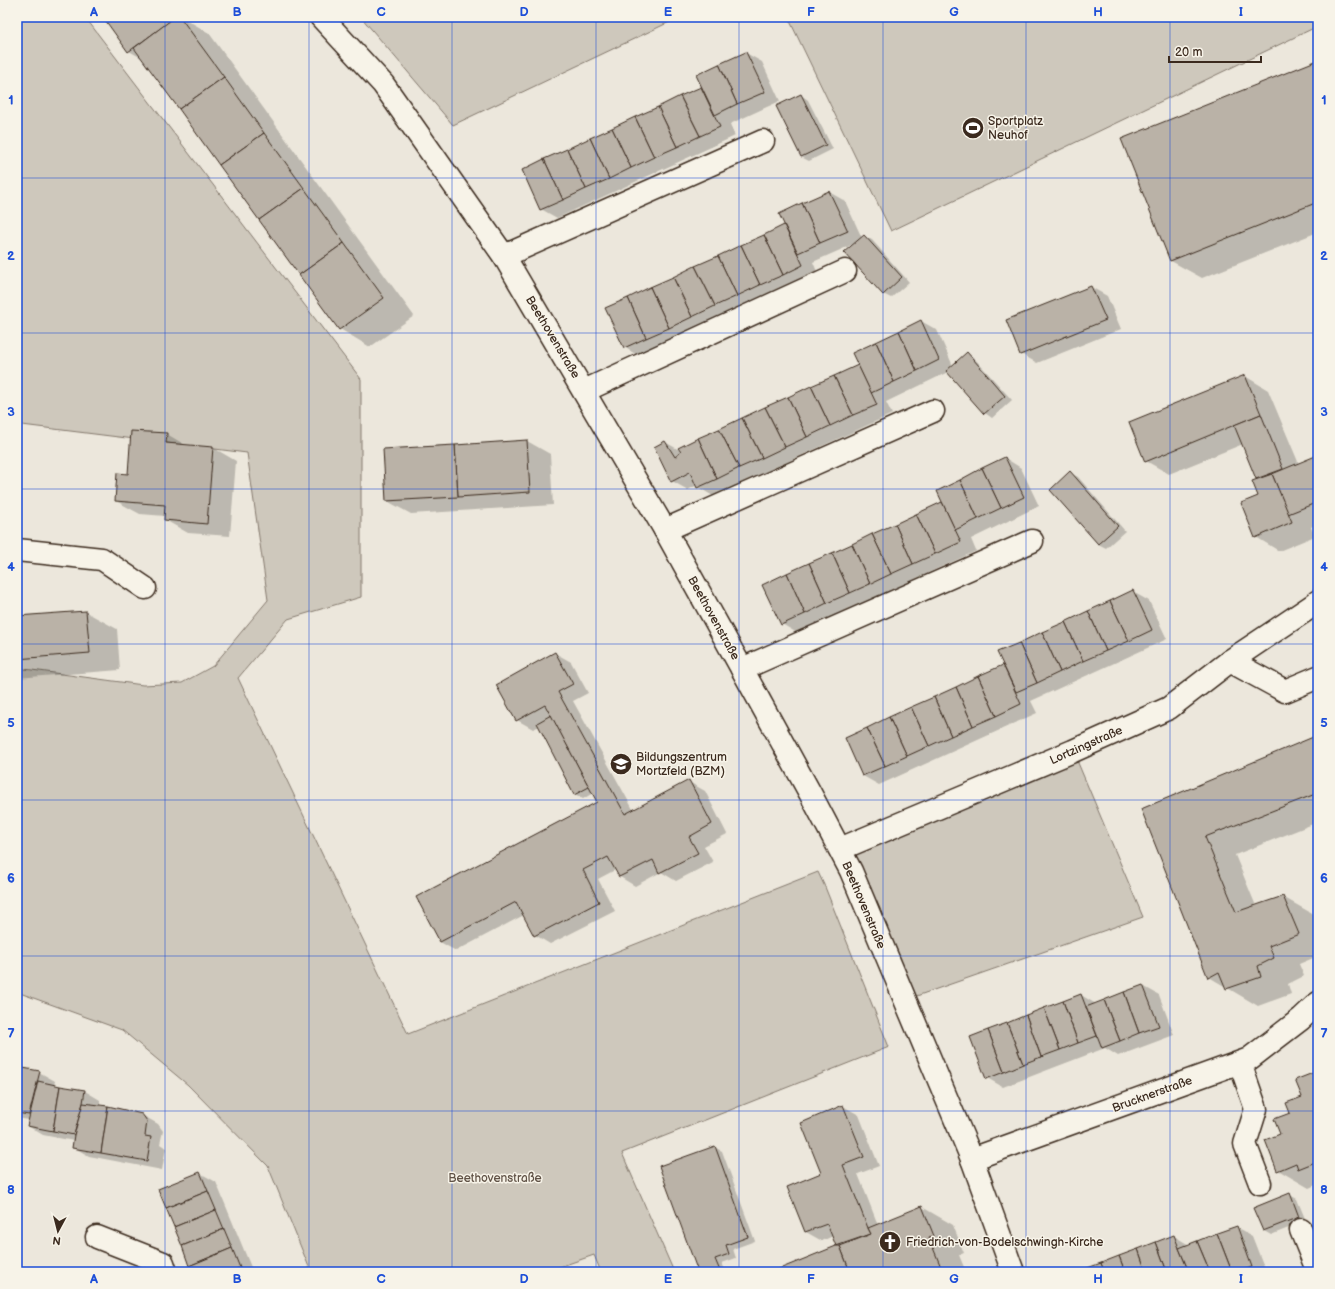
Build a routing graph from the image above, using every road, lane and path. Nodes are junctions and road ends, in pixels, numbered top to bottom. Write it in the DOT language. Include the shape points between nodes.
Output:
graph roads {
  1 [pos="329,20"];
  2 [pos="762,141"];
  3 [pos="504,256"];
  4 [pos="844,271"];
  5 [pos="584,391"];
  6 [pos="933,411"];
  7 [pos="665,530"];
  8 [pos="1032,541"];
  9 [pos="17,550"];
  10 [pos="145,588"];
  11 [pos="1318,601"];
  12 [pos="1230,660"];
  13 [pos="742,669"];
  14 [pos="1318,677"];
  15 [pos="840,849"];
  16 [pos="1318,1003"];
  17 [pos="1240,1063"];
  18 [pos="972,1159"];
  19 [pos="1260,1182"];
  20 [pos="1301,1230"];
  21 [pos="97,1237"];
  22 [pos="166,1272"];
  23 [pos="1013,1272"];
  24 [pos="1318,1272"];
  1 -- 3 [label="street, Beethovenstraße" via="383,84"];
  2 -- 3 [label="street"];
  3 -- 5 [label="street, Beethovenstraße"];
  4 -- 5 [label="street"];
  5 -- 7 [label="street, Beethovenstraße"];
  6 -- 7 [label="street"];
  7 -- 13 [label="street, Beethovenstraße"];
  8 -- 13 [label="street"];
  9 -- 10 [label="street" via="102,559"];
  11 -- 12 [label="street, Lortzingstraße"];
  12 -- 14 [label="street" via="1285,691"];
  12 -- 15 [label="street, Lortzingstraße" via="1169,708"];
  13 -- 15 [label="street, Beethovenstraße"];
  15 -- 18 [label="street, Beethovenstraße"];
  16 -- 17 [label="street, Brucknerstraße" via="1255,1055"];
  17 -- 18 [label="street, Brucknerstraße"];
  17 -- 19 [label="street" via="1256,1109 1245,1144"];
  18 -- 23 [label="street, Beethovenstraße"];
  20 -- 24 [label="street"];
  21 -- 22 [label="street" via="163,1263"];
}
